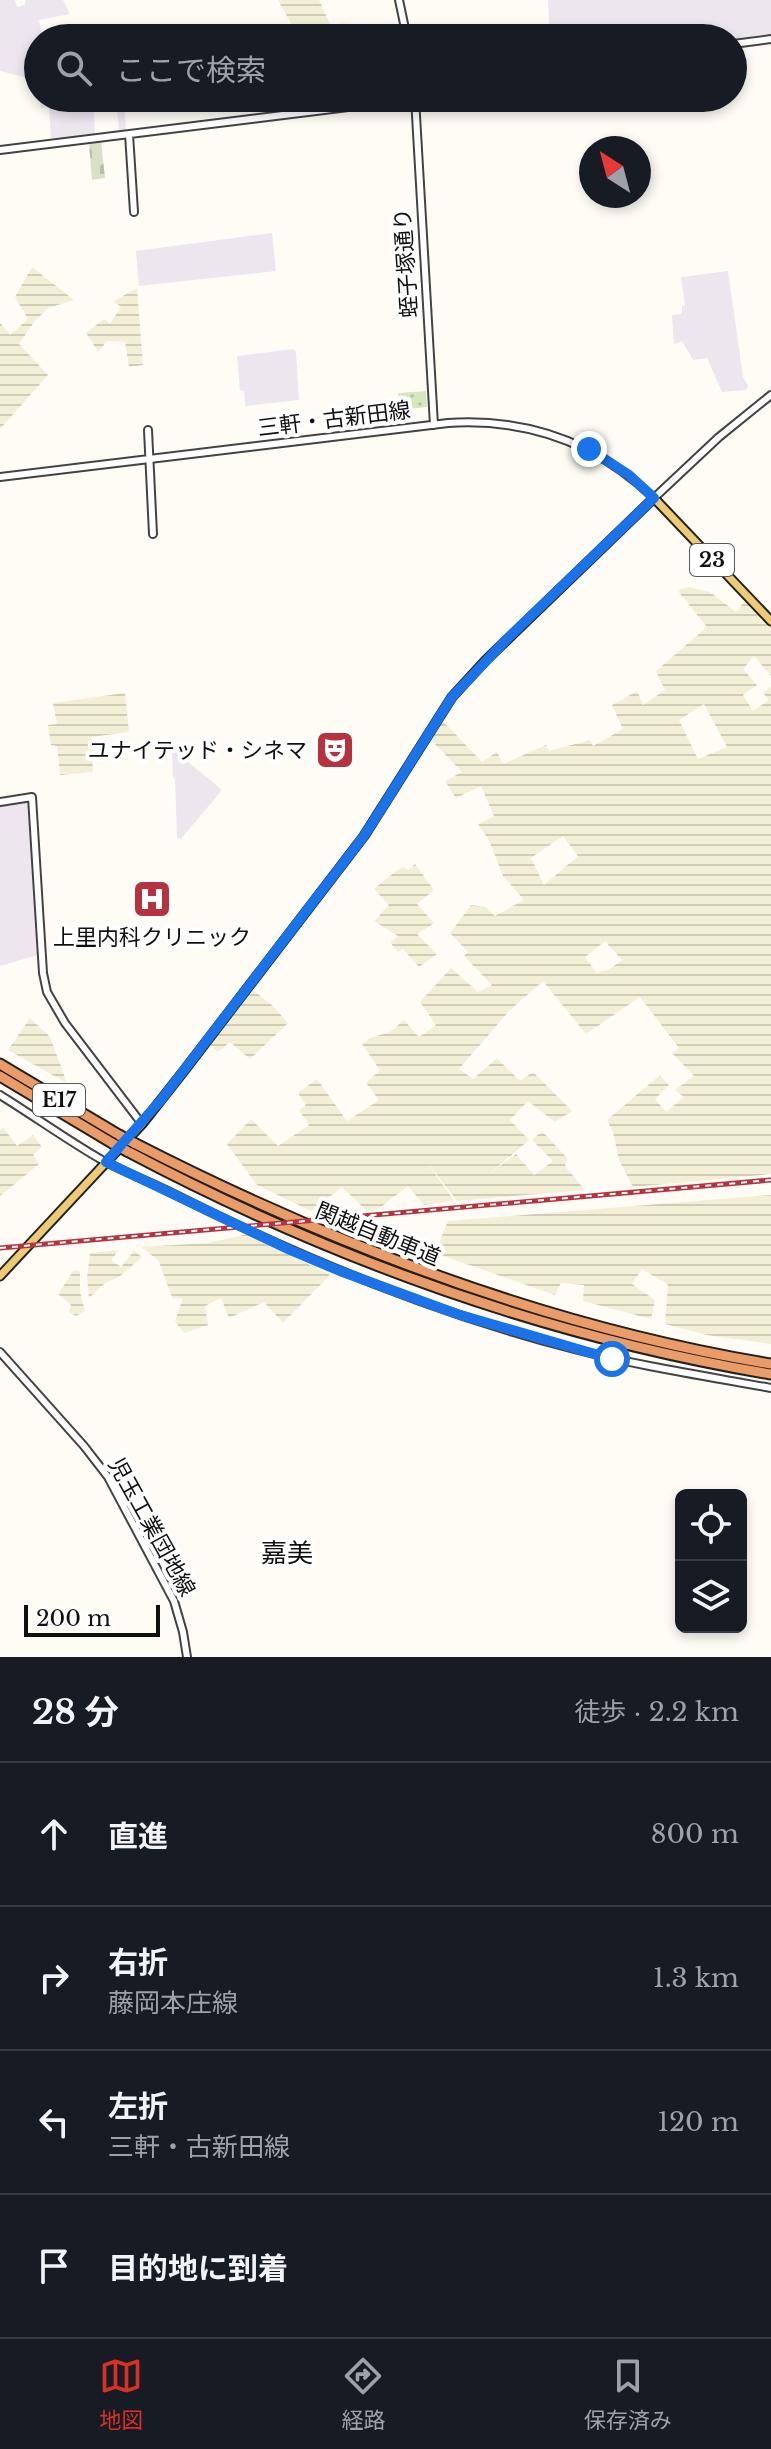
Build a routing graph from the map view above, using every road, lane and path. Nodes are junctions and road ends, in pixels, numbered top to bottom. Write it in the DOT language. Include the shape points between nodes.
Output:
graph roads {
  1 [pos="399,0"];
  2 [pos="404,24"];
  3 [pos="771,39"];
  4 [pos="747,42"];
  5 [pos="305,112"];
  6 [pos="418,112"];
  7 [pos="129,134"];
  8 [pos="0,150"];
  9 [pos="134,212"];
  10 [pos="771,395"];
  11 [pos="434,425"];
  12 [pos="148,430"];
  13 [pos="150,461"];
  14 [pos="0,477"];
  15 [pos="654,498"];
  16 [pos="153,534"];
  17 [pos="771,621"];
  18 [pos="0,802"];
  19 [pos="0,1064"];
  20 [pos="0,1076"];
  21 [pos="0,1095"];
  22 [pos="142,1124"];
  23 [pos="116,1139"];
  24 [pos="130,1147"];
  25 [pos="106,1162"];
  26 [pos="0,1276"];
  27 [pos="0,1352"];
  28 [pos="771,1364"];
  29 [pos="771,1374"];
  30 [pos="771,1388"];
  31 [pos="187,1657"];
  1 -- 2 [label="street"];
  3 -- 4 [label="street"];
  5 -- 7 [label="street"];
  6 -- 11 [label="street, 蛭子塚通り"];
  7 -- 8 [label="street"];
  7 -- 9 [label="street"];
  10 -- 15 [label="street"];
  11 -- 13 [label="street, 三軒・古新田線"];
  11 -- 15 [label="street, 三軒・古新田線" via="491,422 546,432 596,453"];
  12 -- 13 [label="street"];
  13 -- 14 [label="street, 三軒・古新田線"];
  13 -- 16 [label="street"];
  15 -- 17 [label="main road, 23"];
  15 -- 22 [label="main road" via="452,697 364,836"];
  18 -- 22 [label="street" via="32,797 47,992"];
  19 -- 23 [label="highway, 関越自動車道 / E17"];
  20 -- 23 [label="highway, 関越自動車道 / E17"];
  21 -- 25 [label="street"];
  22 -- 25 [label="main road"];
  23 -- 24 [label="highway, 関越自動車道 / E17, bridge"];
  24 -- 28 [label="highway, 関越自動車道 / E17" via="441,1279 597,1326"];
  24 -- 29 [label="highway, 関越自動車道 / E17" via="299,1236 425,1284 593,1336"];
  25 -- 26 [label="main road"];
  25 -- 30 [label="street" via="290,1250 457,1314 612,1359"];
  27 -- 31 [label="street, 児玉工業団地線" via="108,1477 174,1601"];
}
